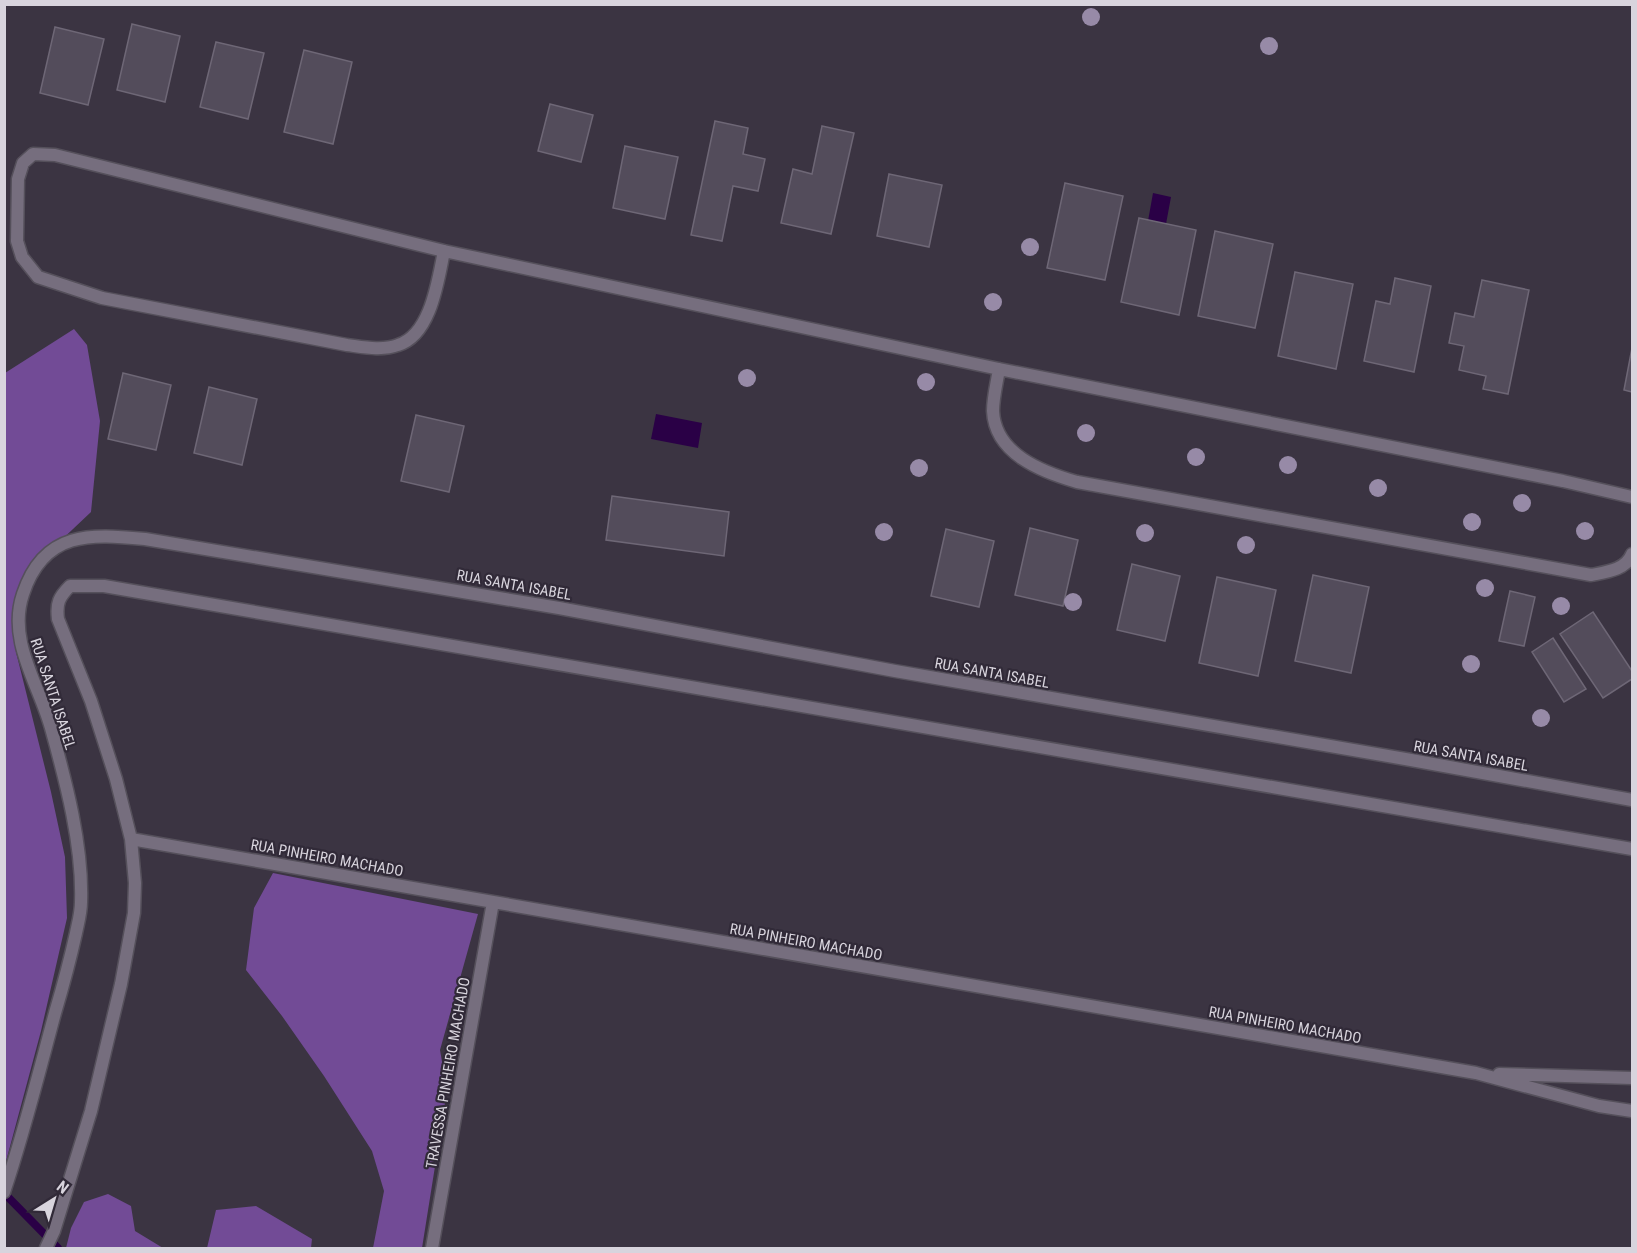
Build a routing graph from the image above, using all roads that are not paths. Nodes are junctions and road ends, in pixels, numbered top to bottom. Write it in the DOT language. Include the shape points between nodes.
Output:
graph roads {
  1 [pos="444,251"];
  2 [pos="999,369"];
  3 [pos="1632,497"];
  4 [pos="1632,554"];
  5 [pos="1632,800"];
  6 [pos="131,839"];
  7 [pos="1632,849"];
  8 [pos="493,902"];
  9 [pos="1476,1073"];
  10 [pos="1632,1078"];
  11 [pos="1632,1111"];
  12 [pos="4,1192"];
  13 [pos="46,1248"];
  14 [pos="432,1248"];
  1 -- 1 [label="street" via="55,155 33,154 23,163 18,179 17,241 22,257 38,276 102,298 347,345 381,348 411,339 430,307"];
  1 -- 2 [label="street"];
  2 -- 3 [label="street"];
  2 -- 4 [label="street" via="993,411 999,434 1008,448 1034,466 1066,479 1591,575 1617,570"];
  5 -- 12 [label="street, RUA SANTA ISABEL" via="907,674 547,606 146,539 83,537 46,555 32,573 22,595 18,621 25,660 51,726 75,829 81,903 69,963"];
  6 -- 7 [label="street, RUA SANTA ISABEL" via="105,743 58,619 58,598 70,586 114,588"];
  6 -- 8 [label="street, RUA PINHEIRO MACHADO"];
  6 -- 13 [label="street, RUA SANTA ISABEL" via="134,913 121,984 91,1111"];
  8 -- 9 [label="street, RUA PINHEIRO MACHADO"];
  8 -- 14 [label="street, TRAVESSA PINHEIRO MACHADO"];
  9 -- 10 [label="street"];
  9 -- 11 [label="street"];
}
